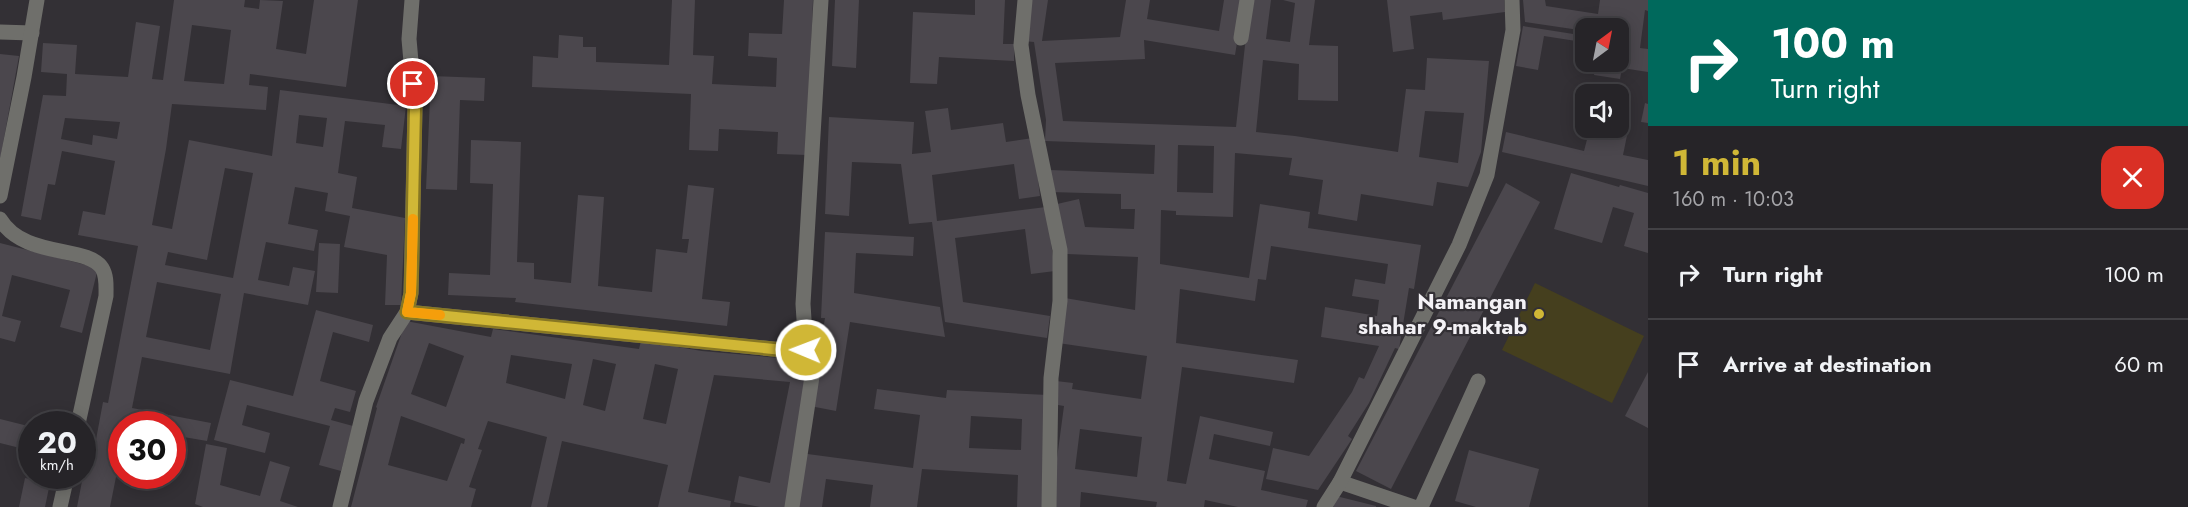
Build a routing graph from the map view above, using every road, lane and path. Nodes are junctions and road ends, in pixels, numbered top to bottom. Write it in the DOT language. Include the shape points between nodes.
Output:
graph roads {
  1 [pos="37,0"];
  2 [pos="412,0"];
  3 [pos="821,0"];
  4 [pos="1025,0"];
  5 [pos="1247,0"];
  6 [pos="1512,0"];
  7 [pos="0,32"];
  8 [pos="32,33"];
  9 [pos="1241,38"];
  10 [pos="0,196"];
  11 [pos="0,219"];
  12 [pos="407,312"];
  13 [pos="806,350"];
  14 [pos="1478,381"];
  15 [pos="81,411"];
  16 [pos="1340,482"];
  17 [pos="64,489"];
  18 [pos="60,507"];
  19 [pos="340,507"];
  20 [pos="792,507"];
  21 [pos="1049,507"];
  22 [pos="1324,507"];
  23 [pos="1414,507"];
  24 [pos="1421,507"];
  1 -- 8 [label="street"];
  2 -- 12 [label="street" via="409,39 415,107 411,293"];
  3 -- 13 [label="street" via="803,304"];
  4 -- 21 [label="street" via="1021,45 1060,250 1060,301 1051,378"];
  5 -- 9 [label="street"];
  6 -- 16 [label="street" via="1514,30 1487,175 1459,245"];
  7 -- 8 [label="street"];
  8 -- 10 [label="street"];
  11 -- 15 [label="street" via="7,230 27,243 91,260 102,267 106,296"];
  12 -- 13 [label="street"];
  12 -- 19 [label="street" via="390,338 366,401"];
  13 -- 20 [label="street" via="815,357"];
  14 -- 24 [label="street"];
  16 -- 22 [label="street"];
  16 -- 23 [label="street"];
  17 -- 18 [label="street"];
}
